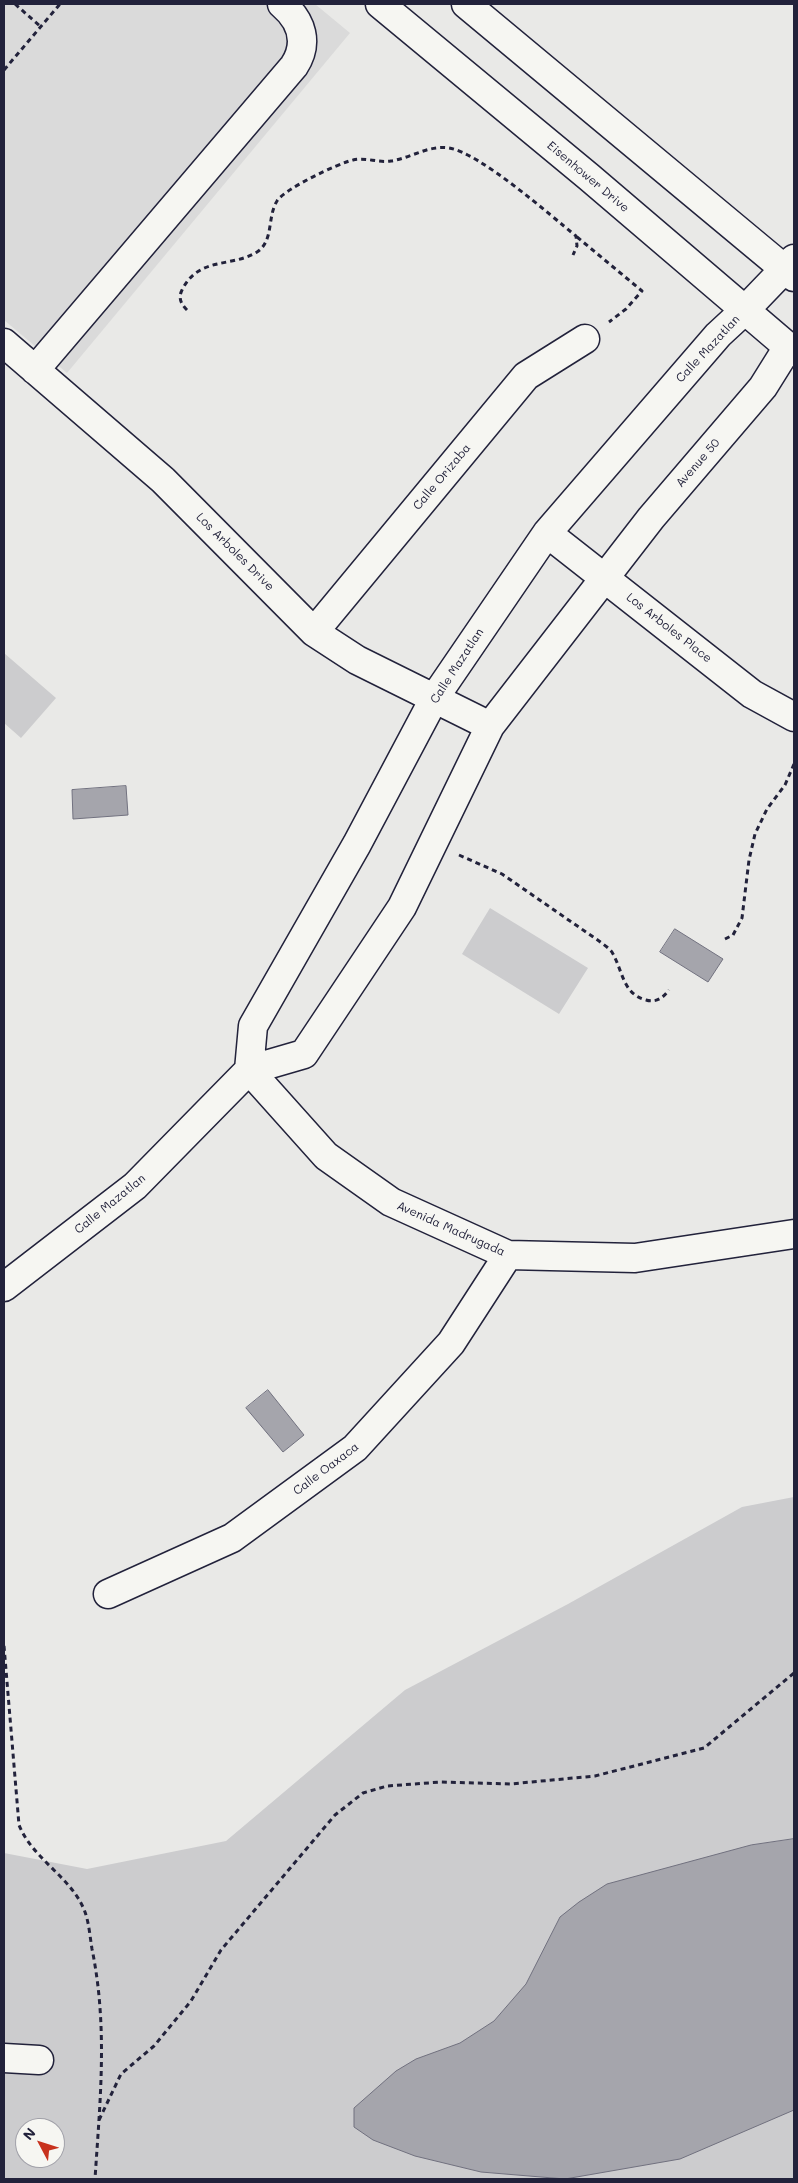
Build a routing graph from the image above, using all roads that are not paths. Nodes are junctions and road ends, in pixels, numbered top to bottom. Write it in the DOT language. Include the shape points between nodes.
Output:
graph roads {
  1 [pos="282,4"];
  2 [pos="380,4"];
  3 [pos="466,4"];
  4 [pos="791,268"];
  5 [pos="745,310"];
  6 [pos="584,339"];
  7 [pos="4,342"];
  8 [pos="792,347"];
  9 [pos="35,370"];
  10 [pos="547,533"];
  11 [pos="604,577"];
  12 [pos="314,632"];
  13 [pos="435,698"];
  14 [pos="794,717"];
  15 [pos="490,726"];
  16 [pos="249,1070"];
  17 [pos="794,1234"];
  18 [pos="508,1255"];
  19 [pos="4,1287"];
  20 [pos="108,1594"];
  21 [pos="4,2058"];
  22 [pos="39,2060"];
  1 -- 9 [label="street" via="296,17 301,29 302,49 294,66"];
  2 -- 5 [label="street, Eisenhower Drive"];
  3 -- 4 [label="street"];
  4 -- 5 [label="street, Calle Mazatlan"];
  5 -- 8 [label="street, Eisenhower Drive"];
  5 -- 10 [label="street, Calle Mazatlan" via="718,335"];
  6 -- 12 [label="street, Calle Orizaba" via="526,376"];
  7 -- 9 [label="street, Los Arboles Drive"];
  8 -- 11 [label="street, Avenue 50" via="763,387"];
  9 -- 12 [label="street, Los Arboles Drive" via="163,480"];
  10 -- 11 [label="street, Los Arboles Place"];
  10 -- 13 [label="street, Calle Mazatlan"];
  11 -- 14 [label="street, Los Arboles Place" via="752,694"];
  11 -- 15 [label="street, Calle Mazatlan"];
  12 -- 13 [label="street, Los Arboles Drive" via="357,660"];
  13 -- 15 [label="street, Los Arboles Drive"];
  13 -- 16 [label="street, Calle Mazatlan" via="357,844 252,1026"];
  15 -- 16 [label="street, Calle Mazatlan" via="402,907 304,1054"];
  16 -- 18 [label="street, Avenida Madrugada" via="326,1156 391,1202"];
  16 -- 19 [label="street, Calle Mazatlan" via="135,1186"];
  17 -- 18 [label="street, Avenida Madrugada" via="635,1258"];
  18 -- 20 [label="street, Calle Oaxaca" via="451,1343 355,1448 232,1538"];
  21 -- 22 [label="street"];
}
